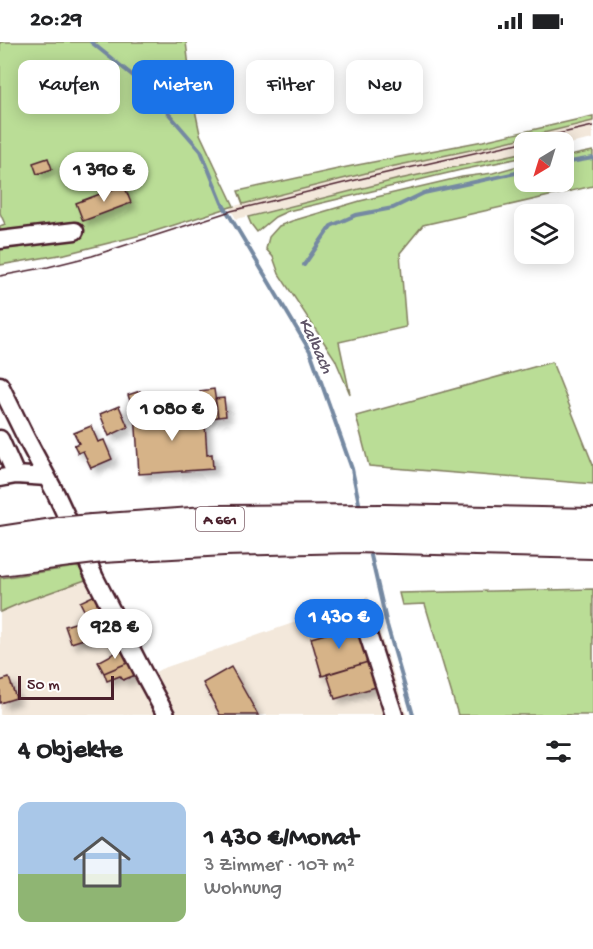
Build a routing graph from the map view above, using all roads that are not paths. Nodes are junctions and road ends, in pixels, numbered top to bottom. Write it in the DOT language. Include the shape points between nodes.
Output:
graph roads {
  1 [pos="75,231"];
  2 [pos="0,240"];
  3 [pos="0,385"];
  4 [pos="0,439"];
  5 [pos="8,476"];
  6 [pos="47,477"];
  7 [pos="593,522"];
  8 [pos="386,529"];
  9 [pos="0,540"];
  10 [pos="64,542"];
  11 [pos="593,544"];
  12 [pos="0,562"];
  13 [pos="362,616"];
  14 [pos="166,715"];
  15 [pos="394,715"];
  1 -- 2 [label="street"];
  3 -- 6 [label="street"];
  4 -- 5 [label="street"];
  5 -- 6 [label="street"];
  6 -- 14 [label="street"];
  7 -- 8 [label="highway, A 661"];
  8 -- 10 [label="highway, A 661, bridge" via="224,542 97,538"];
  8 -- 11 [label="highway, A 661"];
  9 -- 10 [label="highway, A 661"];
  10 -- 12 [label="highway, A 661"];
  13 -- 15 [label="street"];
}
